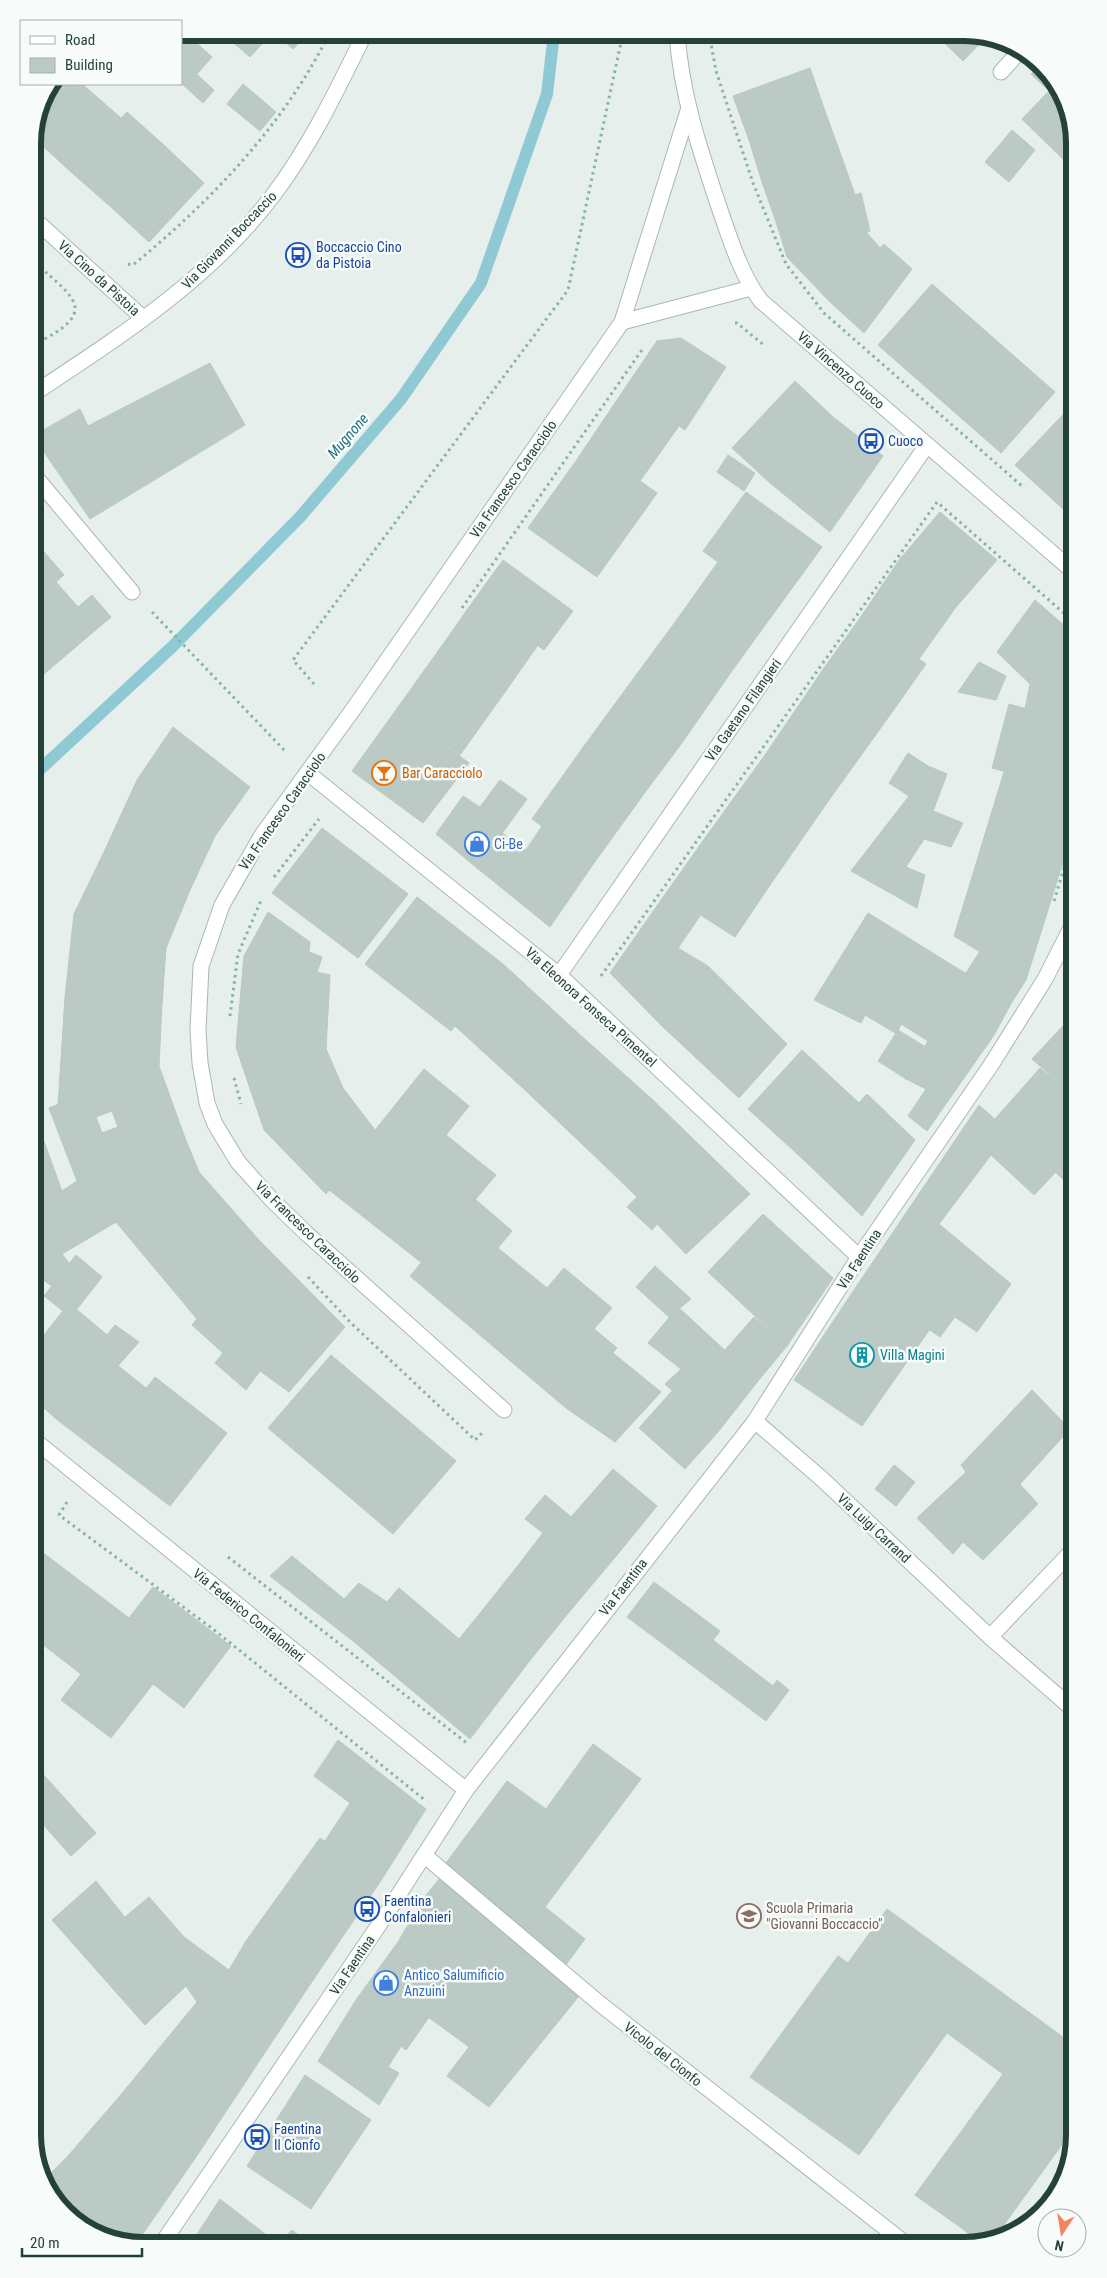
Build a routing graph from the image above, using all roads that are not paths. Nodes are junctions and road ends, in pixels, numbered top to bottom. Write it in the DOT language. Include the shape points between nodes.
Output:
graph roads {
  1 [pos="360,41"];
  2 [pos="678,41"];
  3 [pos="1016,56"];
  4 [pos="1001,72"];
  5 [pos="688,111"];
  6 [pos="41,225"];
  7 [pos="751,288"];
  8 [pos="142,318"];
  9 [pos="622,322"];
  10 [pos="41,388"];
  11 [pos="927,445"];
  12 [pos="41,484"];
  13 [pos="1066,565"];
  14 [pos="132,592"];
  15 [pos="308,773"];
  16 [pos="1066,938"];
  17 [pos="559,975"];
  18 [pos="859,1257"];
  19 [pos="504,1410"];
  20 [pos="755,1421"];
  21 [pos="41,1445"];
  22 [pos="1066,1557"];
  23 [pos="990,1637"];
  24 [pos="1066,1703"];
  25 [pos="466,1790"];
  26 [pos="424,1856"];
  27 [pos="167,2237"];
  28 [pos="896,2237"];
  1 -- 8 [label="street, Via Giovanni Boccaccio" via="316,128 273,196 172,299"];
  2 -- 5 [label="street, Via Francesco Caracciolo"];
  3 -- 4 [label="street"];
  5 -- 7 [label="street, Via Vincenzo Cuoco" via="727,229"];
  5 -- 9 [label="street, Via Francesco Caracciolo"];
  6 -- 8 [label="street, Via Cino da Pistoia"];
  7 -- 9 [label="street"];
  7 -- 11 [label="street, Via Vincenzo Cuoco" via="761,301"];
  8 -- 10 [label="street, Via Giovanni Boccaccio"];
  9 -- 15 [label="street, Via Francesco Caracciolo"];
  11 -- 13 [label="street, Via Vincenzo Cuoco"];
  11 -- 17 [label="street, Via Gaetano Filangieri"];
  12 -- 14 [label="street"];
  15 -- 17 [label="street, Via Eleonora Fonseca Pimentel"];
  15 -- 19 [label="street, Via Francesco Caracciolo" via="245,860 222,905 206,948 199,980 198,1030 207,1103 215,1124 238,1162 272,1200"];
  16 -- 18 [label="street, Via Faentina" via="1045,979 992,1065"];
  17 -- 18 [label="street, Via Eleonora Fonseca Pimentel"];
  18 -- 20 [label="street, Via Faentina"];
  20 -- 23 [label="street, Via Luigi Carrand" via="822,1479"];
  20 -- 25 [label="street, Via Faentina"];
  21 -- 25 [label="street, Via Federico Confalonieri"];
  22 -- 23 [label="street"];
  23 -- 24 [label="street, Via Luigi Carrand"];
  25 -- 26 [label="street, Via Faentina"];
  26 -- 27 [label="street, Via Faentina"];
  26 -- 28 [label="street, Vicolo del Cionfo" via="599,2003"];
}
